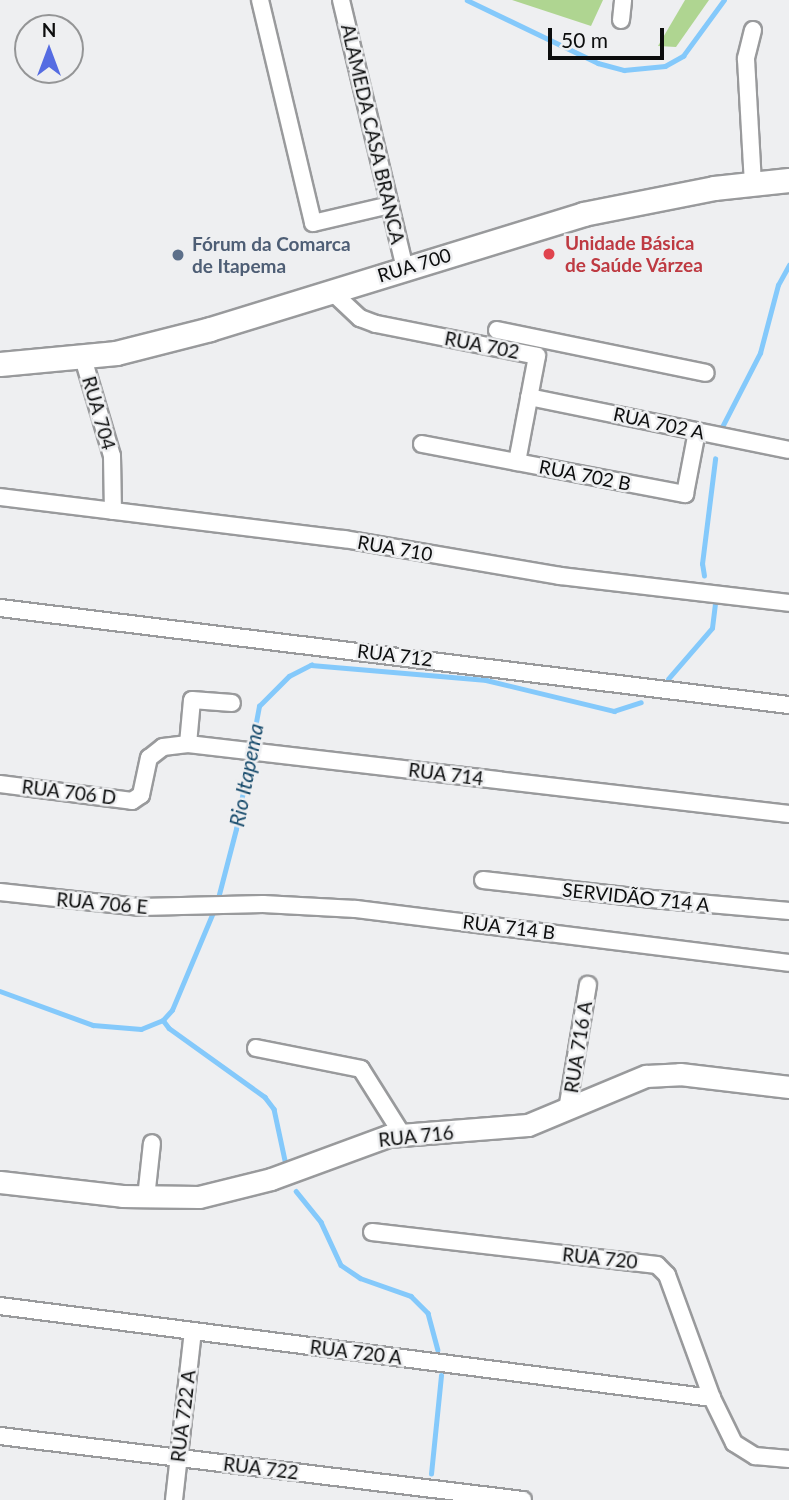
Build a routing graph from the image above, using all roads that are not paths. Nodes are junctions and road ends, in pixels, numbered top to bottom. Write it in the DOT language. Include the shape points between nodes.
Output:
graph roads {
  1 [pos="260,0"];
  2 [pos="341,0"];
  3 [pos="624,0"];
  4 [pos="621,20"];
  5 [pos="753,30"];
  6 [pos="789,180"];
  7 [pos="753,183"];
  8 [pos="390,205"];
  9 [pos="405,268"];
  10 [pos="331,291"];
  11 [pos="497,330"];
  12 [pos="545,340"];
  13 [pos="537,356"];
  14 [pos="83,358"];
  15 [pos="0,365"];
  16 [pos="706,373"];
  17 [pos="529,397"];
  18 [pos="696,431"];
  19 [pos="422,444"];
  20 [pos="789,450"];
  21 [pos="517,463"];
  22 [pos="0,497"];
  23 [pos="113,511"];
  24 [pos="789,603"];
  25 [pos="0,608"];
  26 [pos="232,703"];
  27 [pos="789,705"];
  28 [pos="188,744"];
  29 [pos="0,784"];
  30 [pos="138,799"];
  31 [pos="789,814"];
  32 [pos="483,880"];
  33 [pos="0,892"];
  34 [pos="228,905"];
  35 [pos="789,911"];
  36 [pos="789,962"];
  37 [pos="588,985"];
  38 [pos="256,1048"];
  39 [pos="789,1087"];
  40 [pos="567,1110"];
  41 [pos="402,1134"];
  42 [pos="152,1143"];
  43 [pos="0,1182"];
  44 [pos="146,1198"];
  45 [pos="372,1232"];
  46 [pos="0,1306"];
  47 [pos="193,1331"];
  48 [pos="712,1398"];
  49 [pos="0,1436"];
  50 [pos="178,1457"];
  51 [pos="789,1459"];
  52 [pos="174,1500"];
  53 [pos="523,1500"];
  1 -- 8 [label="street" via="313,223"];
  2 -- 8 [label="street, ALAMEDA CASA BRANCA"];
  3 -- 4 [label="street"];
  5 -- 7 [label="street" via="746,59"];
  6 -- 7 [label="main road, RUA 700"];
  7 -- 9 [label="main road, RUA 700" via="583,214"];
  8 -- 9 [label="street, ALAMEDA CASA BRANCA"];
  9 -- 10 [label="main road, RUA 700"];
  10 -- 13 [label="street, RUA 702" via="360,318 376,324"];
  10 -- 14 [label="main road, RUA 700" via="180,338"];
  11 -- 12 [label="street"];
  12 -- 13 [label="street"];
  12 -- 16 [label="street"];
  13 -- 17 [label="street, RUA 702"];
  14 -- 15 [label="main road, RUA 700"];
  14 -- 23 [label="street, RUA 704" via="112,456"];
  17 -- 18 [label="street, RUA 702 A"];
  17 -- 21 [label="street, RUA 702"];
  18 -- 20 [label="street, RUA 702 A"];
  18 -- 21 [label="street, RUA 702 B" via="685,494"];
  19 -- 21 [label="street, RUA 702 B"];
  22 -- 23 [label="street, RUA 710"];
  23 -- 24 [label="street, RUA 710" via="344,539 560,576"];
  25 -- 27 [label="street, RUA 712"];
  26 -- 28 [label="street" via="192,700"];
  28 -- 30 [label="street, RUA 714" via="163,747 149,758"];
  28 -- 31 [label="street, RUA 714"];
  29 -- 30 [label="street, RUA 706 D"];
  32 -- 35 [label="street, SERVIDÃO 714 A"];
  33 -- 34 [label="street, RUA 706 E" via="141,907"];
  34 -- 36 [label="street, RUA 714 B" via="356,909"];
  37 -- 40 [label="street, RUA 716 A"];
  38 -- 41 [label="street" via="360,1069"];
  39 -- 40 [label="street, RUA 716" via="655,1075"];
  40 -- 41 [label="street, RUA 716" via="515,1128"];
  41 -- 44 [label="street, RUA 716" via="236,1190"];
  42 -- 44 [label="street"];
  43 -- 44 [label="street, RUA 716"];
  45 -- 48 [label="street, RUA 720" via="657,1265 667,1275"];
  46 -- 47 [label="street, RUA 720 A"];
  47 -- 48 [label="street, RUA 720 A"];
  47 -- 50 [label="street, RUA 722 A"];
  48 -- 51 [label="street, RUA 720" via="738,1448 755,1456"];
  49 -- 50 [label="street, RUA 722"];
  50 -- 52 [label="street, RUA 722 A"];
  50 -- 53 [label="street, RUA 722"];
}
